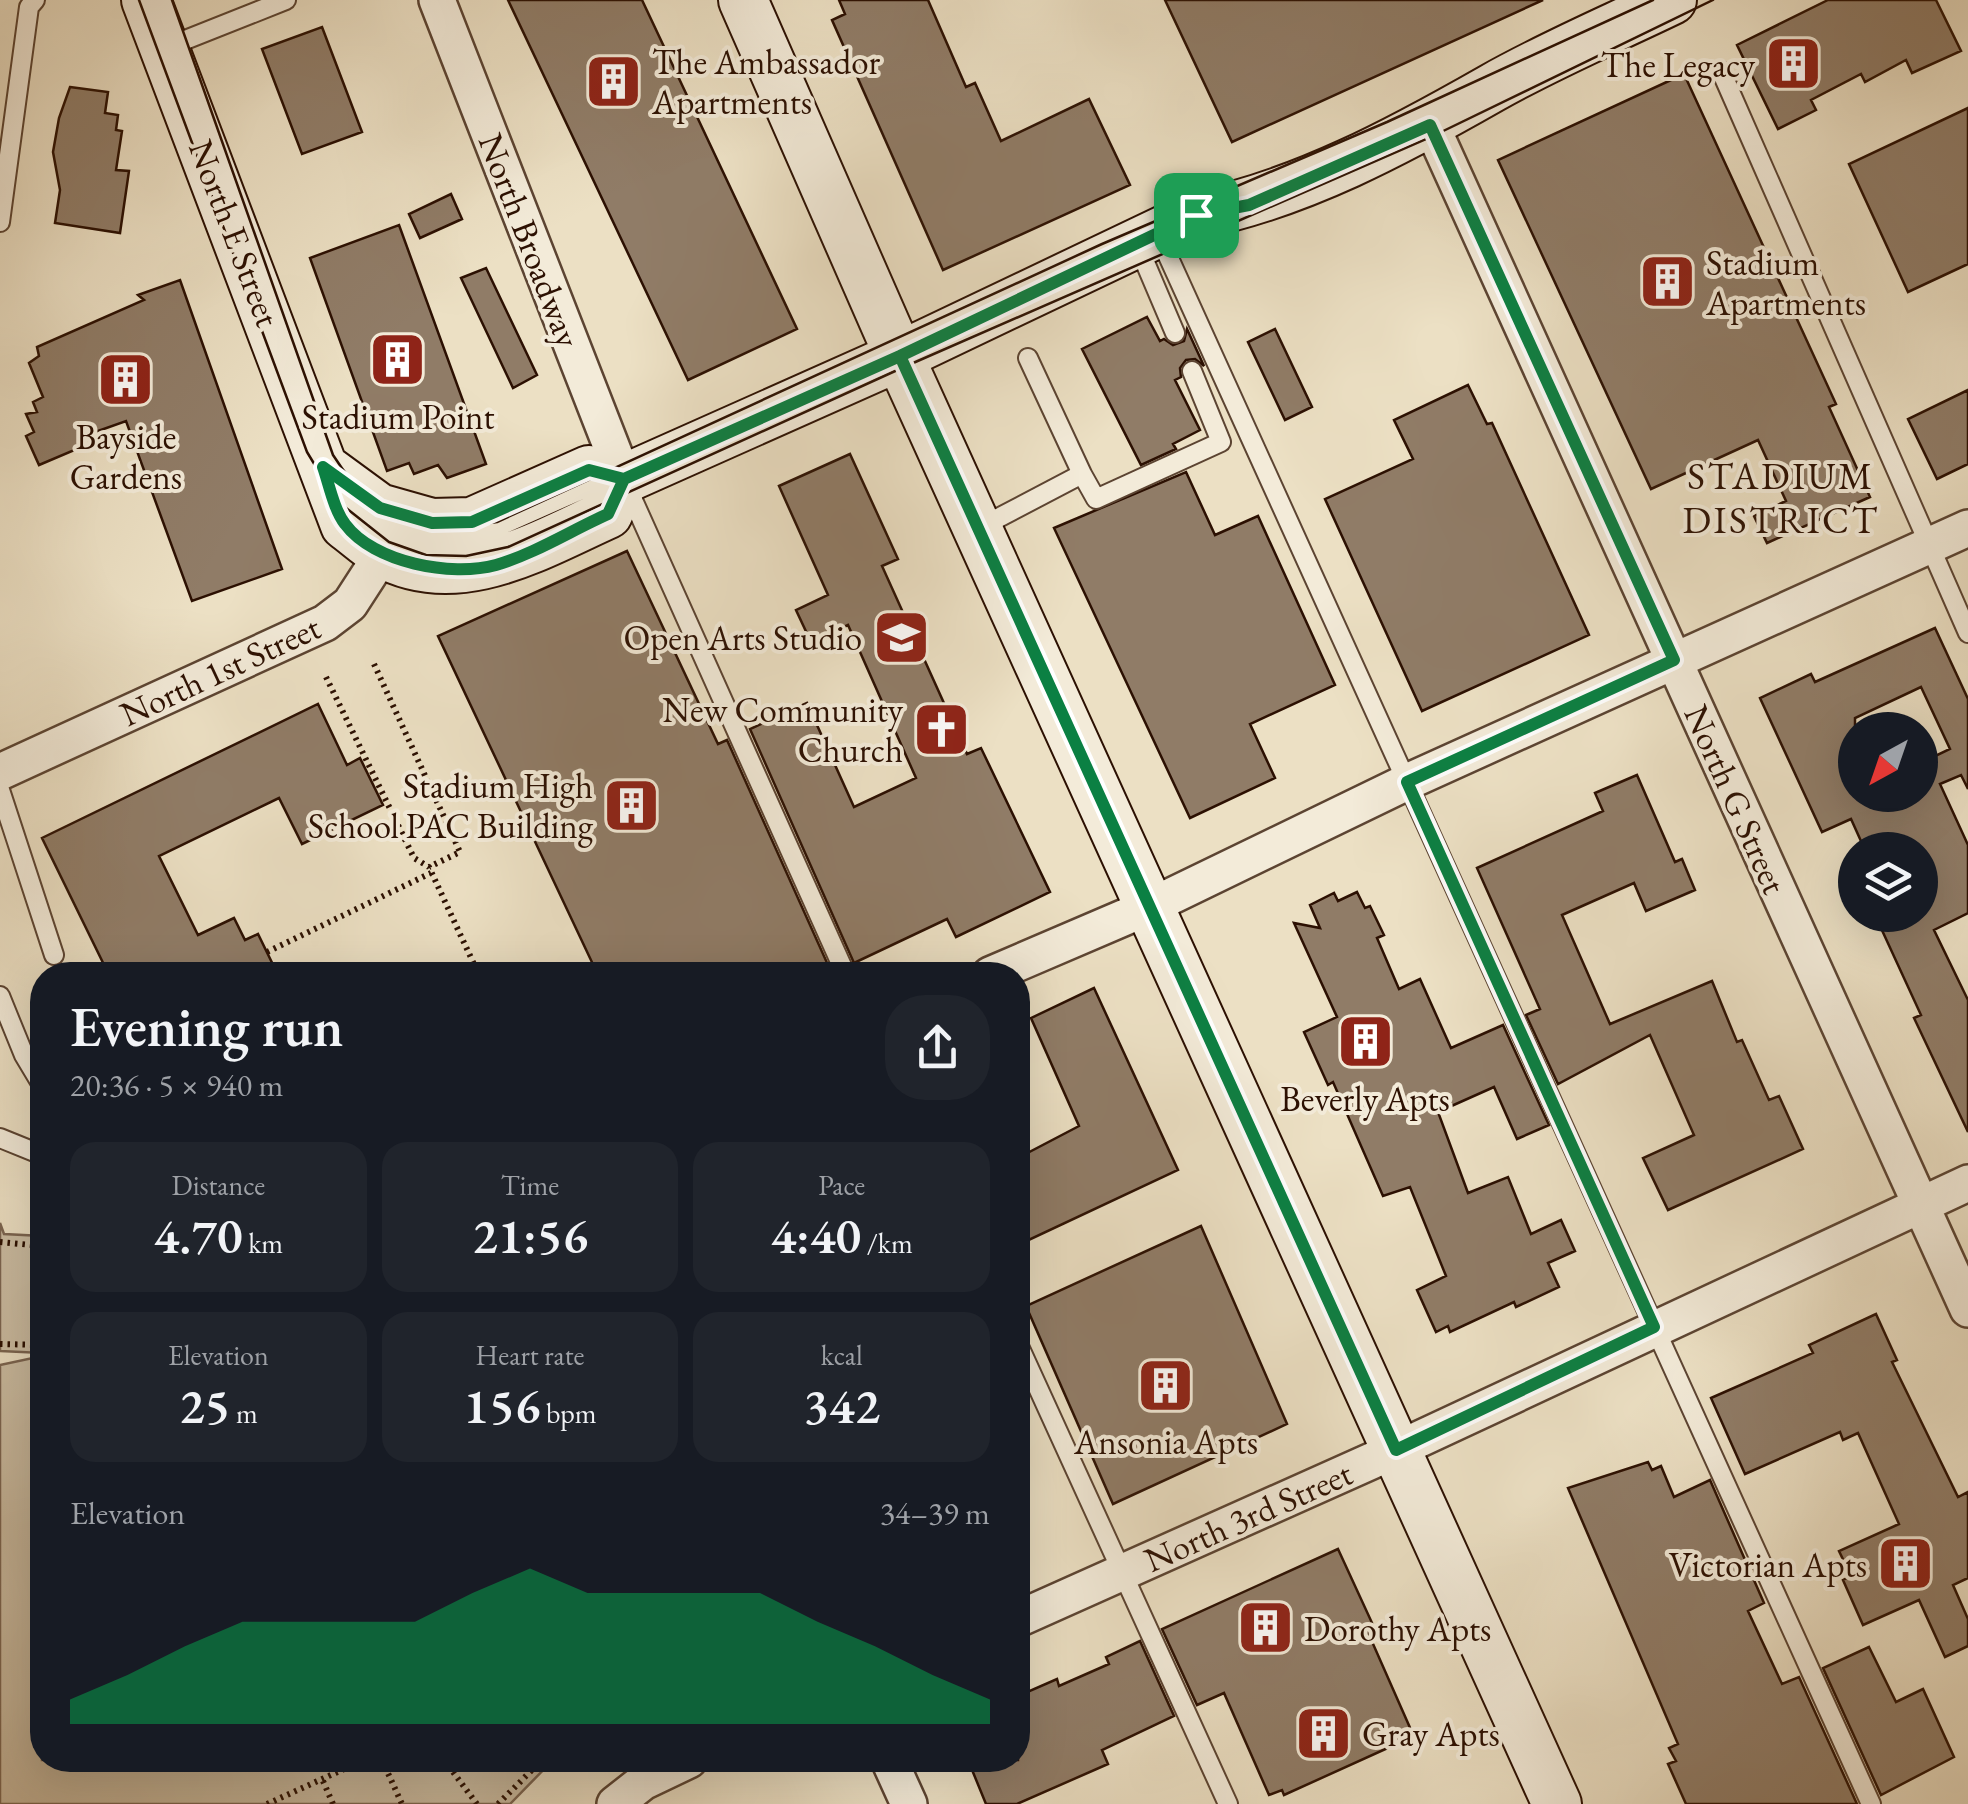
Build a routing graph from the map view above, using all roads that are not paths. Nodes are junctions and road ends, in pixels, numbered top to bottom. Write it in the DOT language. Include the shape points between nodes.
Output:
graph roads {
  1 [pos="34,0"];
  2 [pos="146,0"];
  3 [pos="286,0"];
  4 [pos="437,0"];
  5 [pos="743,0"];
  6 [pos="1672,0"];
  7 [pos="164,48"];
  8 [pos="1721,71"];
  9 [pos="1494,87"];
  10 [pos="1430,125"];
  11 [pos="0,222"];
  12 [pos="1164,230"];
  13 [pos="1176,333"];
  14 [pos="900,356"];
  15 [pos="1028,358"];
  16 [pos="1192,371"];
  17 [pos="323,467"];
  18 [pos="1082,474"];
  19 [pos="624,479"];
  20 [pos="979,528"];
  21 [pos="1968,528"];
  22 [pos="1928,544"];
  23 [pos="383,553"];
  24 [pos="1968,633"];
  25 [pos="1674,660"];
  26 [pos="0,772"];
  27 [pos="1407,782"];
  28 [pos="0,790"];
  29 [pos="1150,906"];
  30 [pos="54,955"];
  31 [pos="840,962"];
  32 [pos="1020,962"];
  33 [pos="0,996"];
  34 [pos="30,1064"];
  35 [pos="0,1138"];
  36 [pos="30,1151"];
  37 [pos="1968,1183"];
  38 [pos="1921,1204"];
  39 [pos="1968,1309"];
  40 [pos="1654,1327"];
  41 [pos="1030,1370"];
  42 [pos="1396,1450"];
  43 [pos="1124,1571"];
  44 [pos="1030,1614"];
  45 [pos="664,1772"];
  46 [pos="894,1772"];
  47 [pos="615,1804"];
  48 [pos="909,1804"];
  49 [pos="1228,1804"];
  50 [pos="1556,1804"];
  51 [pos="1872,1804"];
  1 -- 11 [label="lane"];
  2 -- 7 [label="street, North E Street"];
  3 -- 7 [label="lane"];
  4 -- 19 [label="street, North Broadway"];
  5 -- 14 [label="street"];
  6 -- 9 [label="street"];
  7 -- 17 [label="street, North E Street"];
  8 -- 22 [label="lane"];
  9 -- 10 [label="street"];
  9 -- 12 [label="street" via="1418,100 1236,177 1223,194"];
  10 -- 12 [label="street" via="1249,205"];
  10 -- 25 [label="street, North G Street"];
  12 -- 13 [label="lane"];
  12 -- 14 [label="street"];
  12 -- 27 [label="lane"];
  14 -- 19 [label="street"];
  14 -- 20 [label="street"];
  15 -- 18 [label="lane"];
  16 -- 18 [label="lane" via="1221,442 1096,498"];
  17 -- 19 [label="street" via="380,508 432,523 472,522 589,470"];
  17 -- 23 [label="street, North E Street" via="345,524"];
  18 -- 20 [label="lane"];
  19 -- 23 [label="street" via="608,514 495,565 419,566"];
  19 -- 31 [label="lane"];
  20 -- 29 [label="street"];
  21 -- 22 [label="street"];
  22 -- 24 [label="lane"];
  22 -- 25 [label="street"];
  23 -- 26 [label="street, North 1st Street" via="350,604 325,623"];
  25 -- 27 [label="street"];
  25 -- 38 [label="street, North G Street"];
  27 -- 29 [label="street"];
  27 -- 40 [label="lane"];
  28 -- 30 [label="lane"];
  29 -- 32 [label="street"];
  29 -- 42 [label="street"];
  33 -- 34 [label="lane"];
  35 -- 36 [label="lane"];
  37 -- 38 [label="street, North 3rd Street"];
  38 -- 39 [label="street, North G Street"];
  38 -- 40 [label="street, North 3rd Street"];
  40 -- 42 [label="street, North 3rd Street"];
  40 -- 51 [label="lane"];
  41 -- 43 [label="lane"];
  42 -- 43 [label="street, North 3rd Street"];
  42 -- 50 [label="street"];
  43 -- 44 [label="street, North 3rd Street"];
  43 -- 49 [label="lane"];
  45 -- 47 [label="street"];
  46 -- 48 [label="street"];
}
